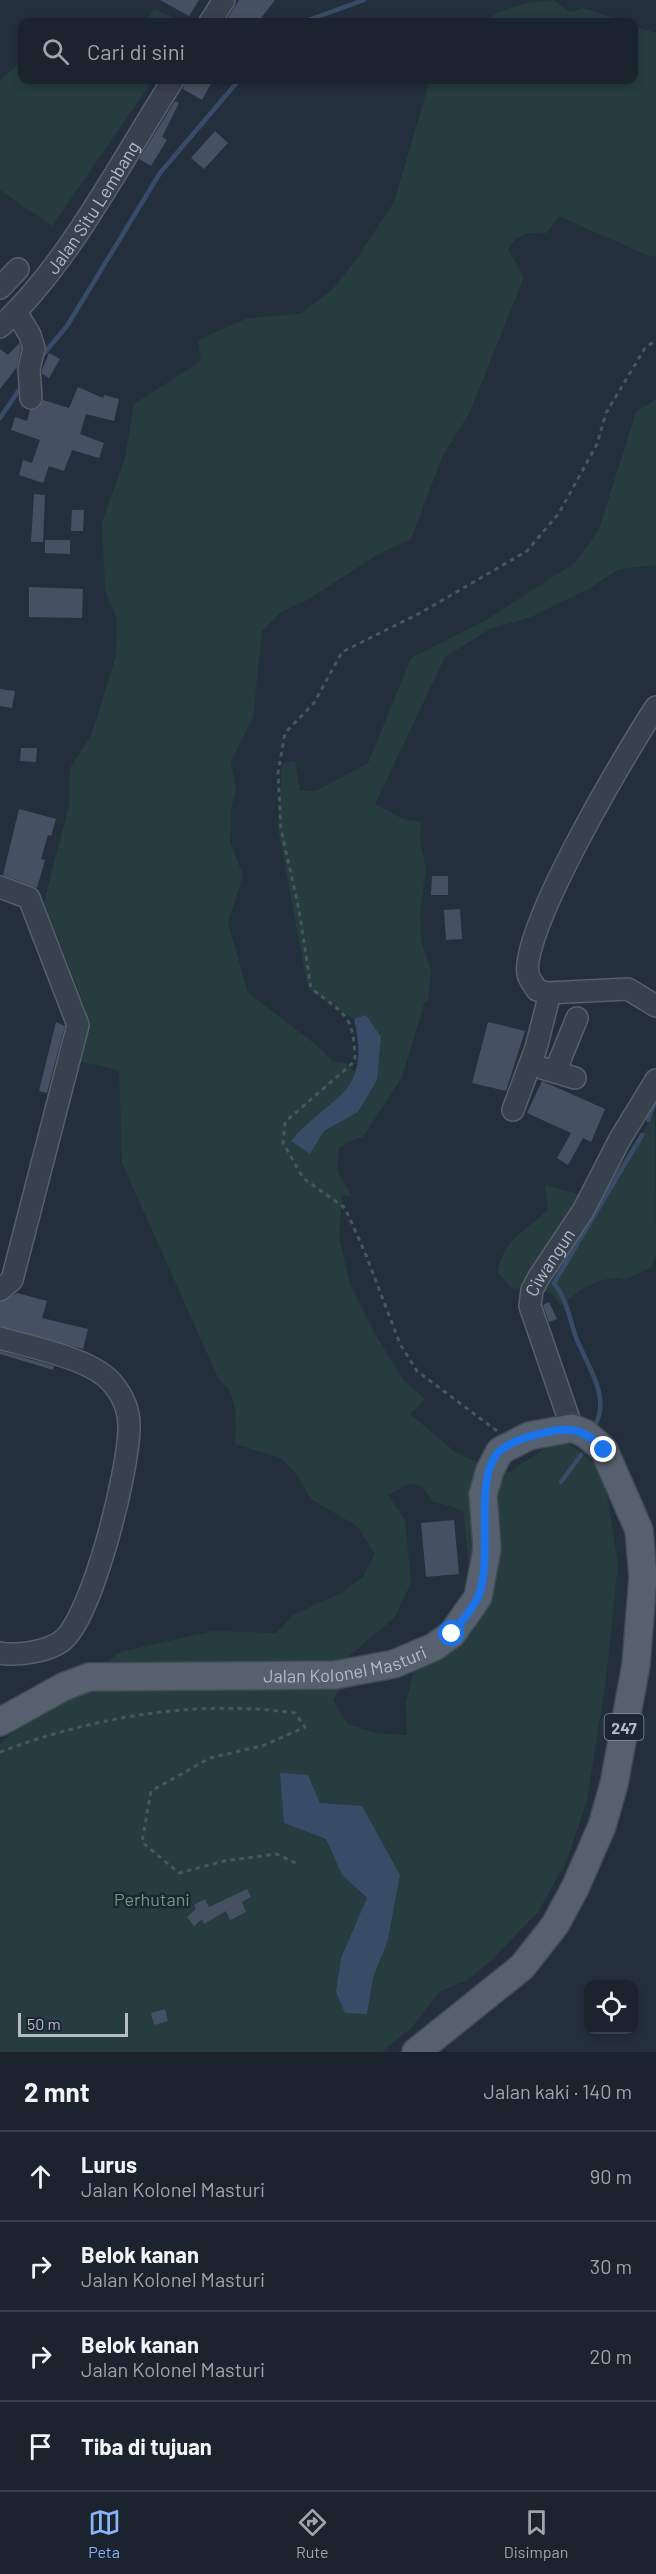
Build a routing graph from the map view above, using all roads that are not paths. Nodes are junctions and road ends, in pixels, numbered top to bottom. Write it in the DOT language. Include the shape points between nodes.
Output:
graph roads {
  1 [pos="224,0"];
  2 [pos="213,18"];
  3 [pos="170,84"];
  4 [pos="18,269"];
  5 [pos="0,288"];
  6 [pos="16,312"];
  7 [pos="0,327"];
  8 [pos="32,398"];
  9 [pos="656,707"];
  10 [pos="0,887"];
  11 [pos="547,993"];
  12 [pos="656,1006"];
  13 [pos="577,1018"];
  14 [pos="530,1064"];
  15 [pos="555,1072"];
  16 [pos="575,1078"];
  17 [pos="656,1080"];
  18 [pos="513,1110"];
  19 [pos="0,1290"];
  20 [pos="0,1338"];
  21 [pos="572,1428"];
  22 [pos="0,1653"];
  23 [pos="0,1722"];
  24 [pos="416,2052"];
  1 -- 2 [label="street"];
  3 -- 6 [label="street, Jalan Situ Lembang" via="92,208 35,292"];
  4 -- 5 [label="street"];
  6 -- 7 [label="street, Jalan Situ Lembang"];
  6 -- 8 [label="street" via="34,348 29,365"];
  9 -- 11 [label="street" via="608,783 541,918 528,975 537,990"];
  10 -- 19 [label="street" via="28,898 78,1024 12,1280"];
  11 -- 12 [label="street" via="628,988"];
  11 -- 14 [label="street"];
  13 -- 15 [label="street"];
  14 -- 15 [label="street"];
  14 -- 18 [label="street"];
  15 -- 16 [label="street"];
  17 -- 21 [label="street, Ciwangun" via="583,1210 532,1290 530,1306"];
  20 -- 22 [label="street" via="98,1369 124,1400 130,1424 128,1450 102,1561 80,1617 62,1641 23,1653"];
  21 -- 23 [label="main road, Jalan Kolonel Masturi" via="529,1436 506,1447 490,1470 483,1494 487,1549 478,1597 452,1634 413,1657 365,1672 335,1675 89,1677"];
  21 -- 24 [label="main road, 247" via="604,1450 639,1530 643,1577 636,1665 614,1785 602,1826 555,1926 522,1966"];
}
